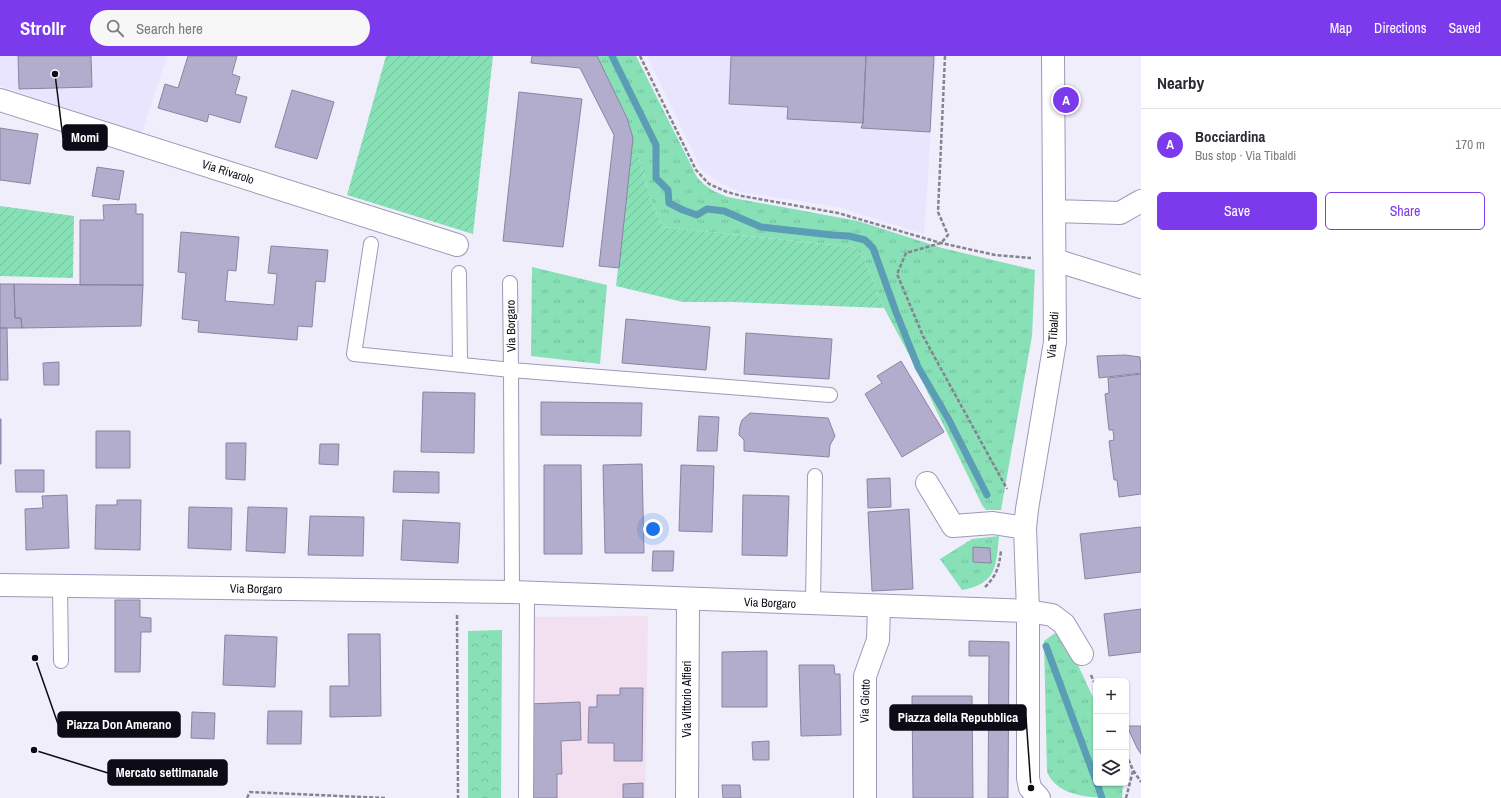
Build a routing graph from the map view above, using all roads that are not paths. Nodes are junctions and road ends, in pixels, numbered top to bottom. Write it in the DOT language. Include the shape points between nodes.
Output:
graph roads {
  1 [pos="1053,56"];
  2 [pos="0,100"];
  3 [pos="1141,201"];
  4 [pos="1054,211"];
  5 [pos="371,244"];
  6 [pos="457,245"];
  7 [pos="1055,260"];
  8 [pos="458,273"];
  9 [pos="510,283"];
  10 [pos="1141,287"];
  11 [pos="460,365"];
  12 [pos="512,370"];
  13 [pos="830,395"];
  14 [pos="815,476"];
  15 [pos="927,483"];
  16 [pos="1025,528"];
  17 [pos="0,585"];
  18 [pos="60,585"];
  19 [pos="520,593"];
  20 [pos="688,600"];
  21 [pos="814,604"];
  22 [pos="879,606"];
  23 [pos="1028,611"];
  24 [pos="1082,654"];
  25 [pos="61,660"];
  26 [pos="1033,795"];
  27 [pos="526,798"];
  28 [pos="687,798"];
  29 [pos="865,798"];
  1 -- 4 [label="street, Via Tibaldi"];
  2 -- 6 [label="street, Via Rivarolo"];
  3 -- 4 [label="street" via="1120,213"];
  4 -- 7 [label="street, Via Tibaldi"];
  5 -- 11 [label="lane" via="354,354"];
  7 -- 10 [label="street"];
  7 -- 16 [label="street, Via Tibaldi" via="1055,342"];
  8 -- 11 [label="lane"];
  9 -- 12 [label="lane, Via Borgaro"];
  11 -- 12 [label="lane"];
  12 -- 13 [label="lane, Via Borgaro"];
  12 -- 19 [label="lane, Via Borgaro"];
  14 -- 21 [label="lane"];
  15 -- 16 [label="street" via="953,526 993,523"];
  16 -- 23 [label="street, Via Tibaldi"];
  17 -- 18 [label="street, Via Borgaro"];
  18 -- 19 [label="street, Via Borgaro"];
  18 -- 25 [label="lane"];
  19 -- 20 [label="street, Via Borgaro"];
  19 -- 27 [label="lane"];
  20 -- 21 [label="street, Via Borgaro"];
  20 -- 28 [label="street, Via Vittorio Alfieri"];
  21 -- 22 [label="street, Via Borgaro"];
  22 -- 23 [label="street, Via Borgaro"];
  22 -- 29 [label="street, Via Giotto" via="878,640 865,676"];
  23 -- 24 [label="street, Via Borgaro" via="1052,616 1064,624"];
  23 -- 26 [label="street" via="1028,770"];
}
